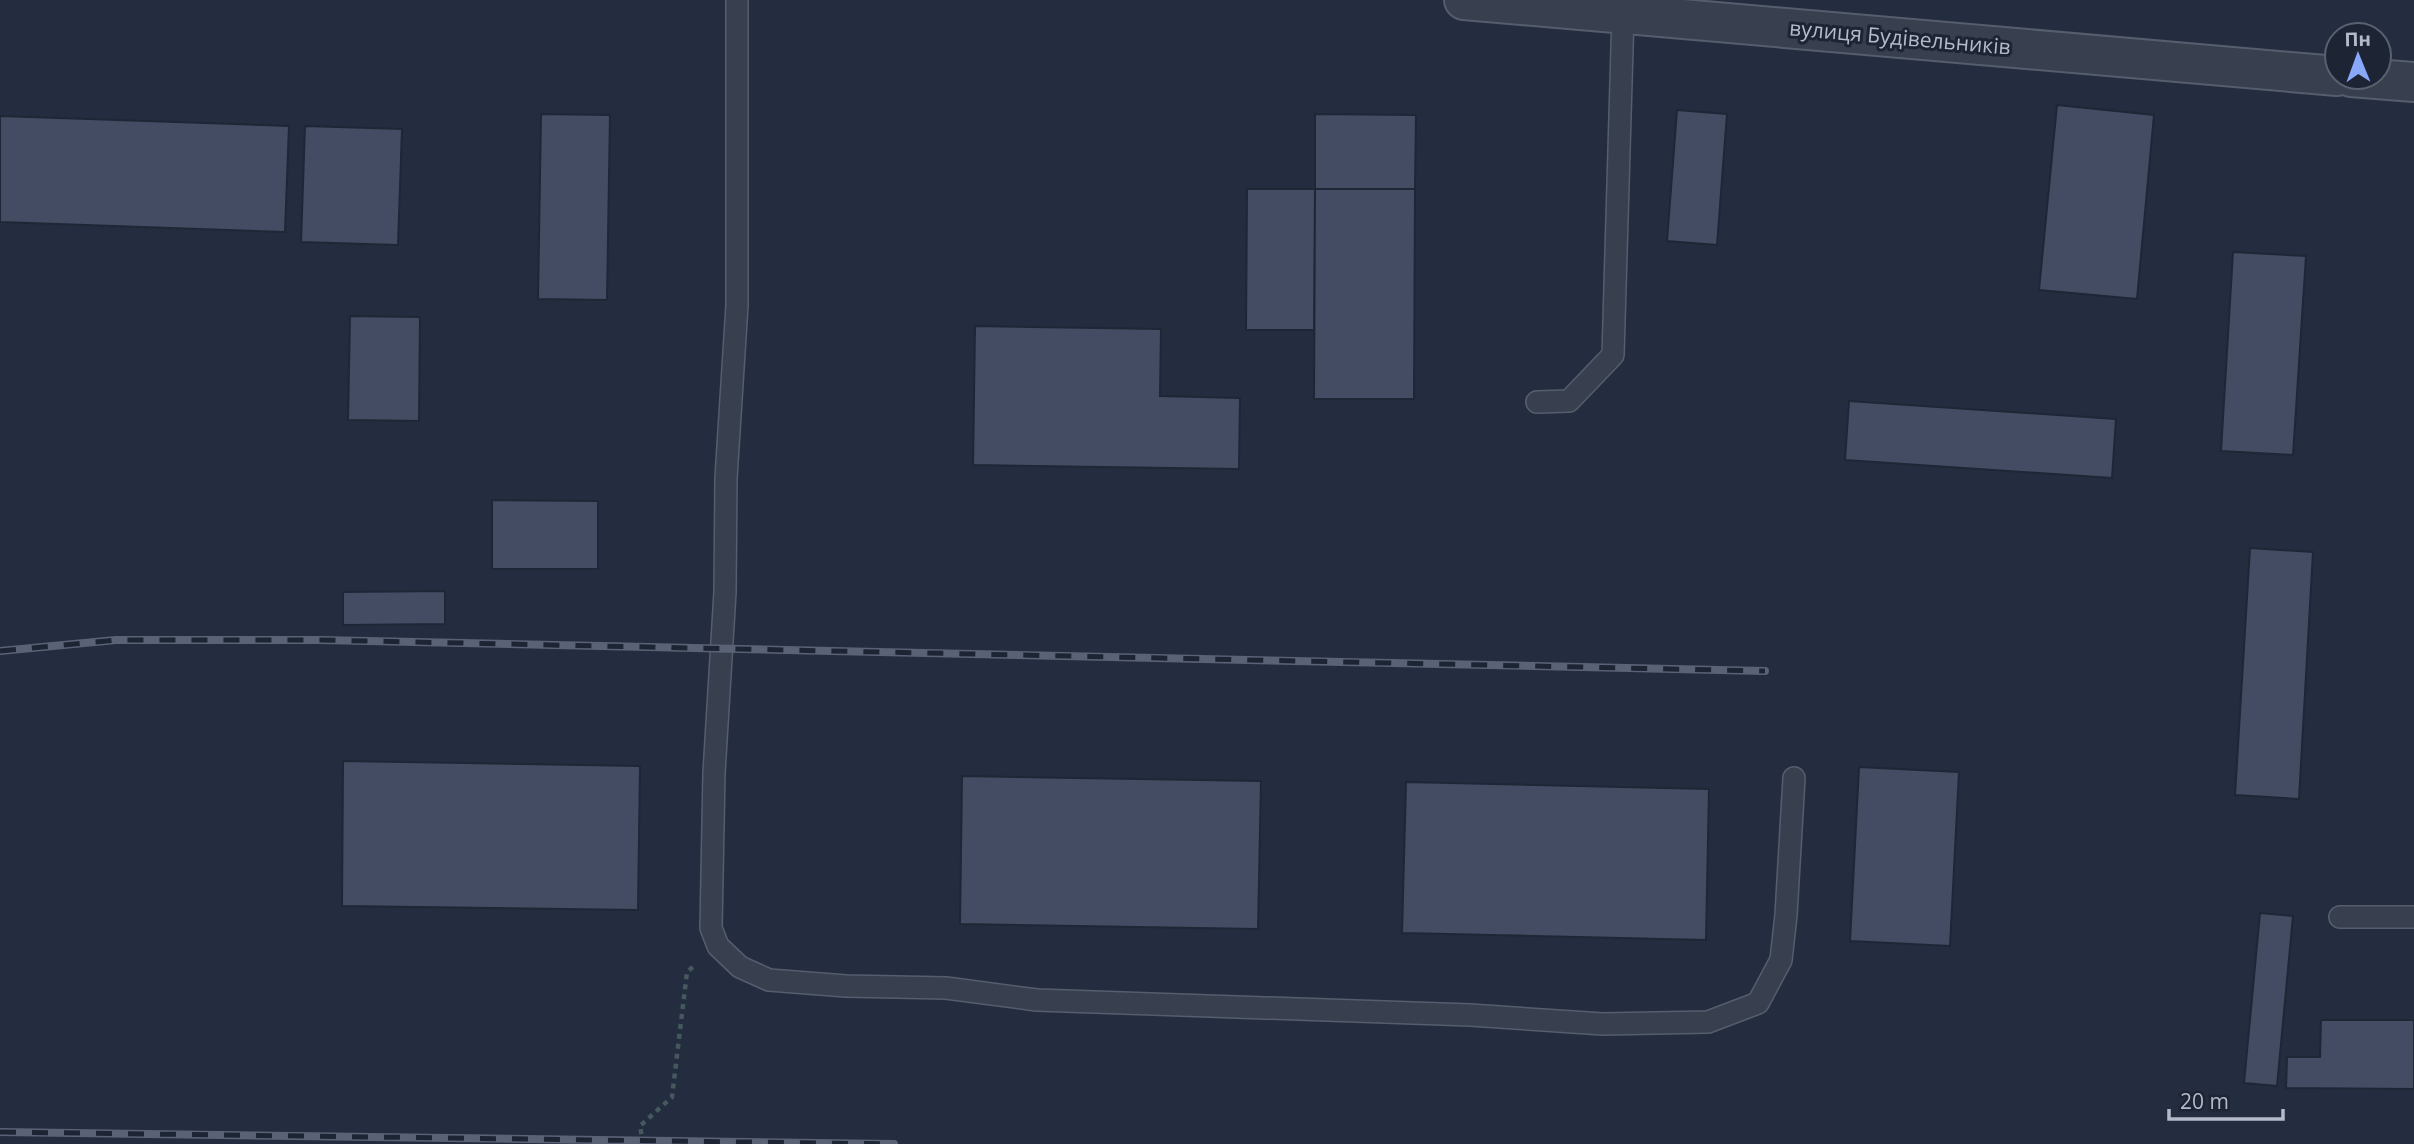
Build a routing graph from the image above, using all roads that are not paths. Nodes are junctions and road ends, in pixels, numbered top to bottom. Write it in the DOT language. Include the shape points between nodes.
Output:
graph roads {
  1 [pos="737,0"];
  2 [pos="1464,0"];
  3 [pos="1623,14"];
  4 [pos="2323,75"];
  5 [pos="2393,80"];
  6 [pos="2414,82"];
  7 [pos="1537,402"];
  8 [pos="1794,778"];
  9 [pos="2340,917"];
  10 [pos="2414,917"];
  1 -- 8 [label="lane" via="737,305 710,928 718,946 740,967 769,980 946,988 1037,1000 1603,1024 1708,1022 1758,1003 1781,960"];
  2 -- 3 [label="street, вулиця Будівельників"];
  3 -- 4 [label="street, вулиця Будівельників"];
  3 -- 7 [label="lane" via="1614,355 1569,401"];
  5 -- 6 [label="street"];
  9 -- 10 [label="lane"];
}
